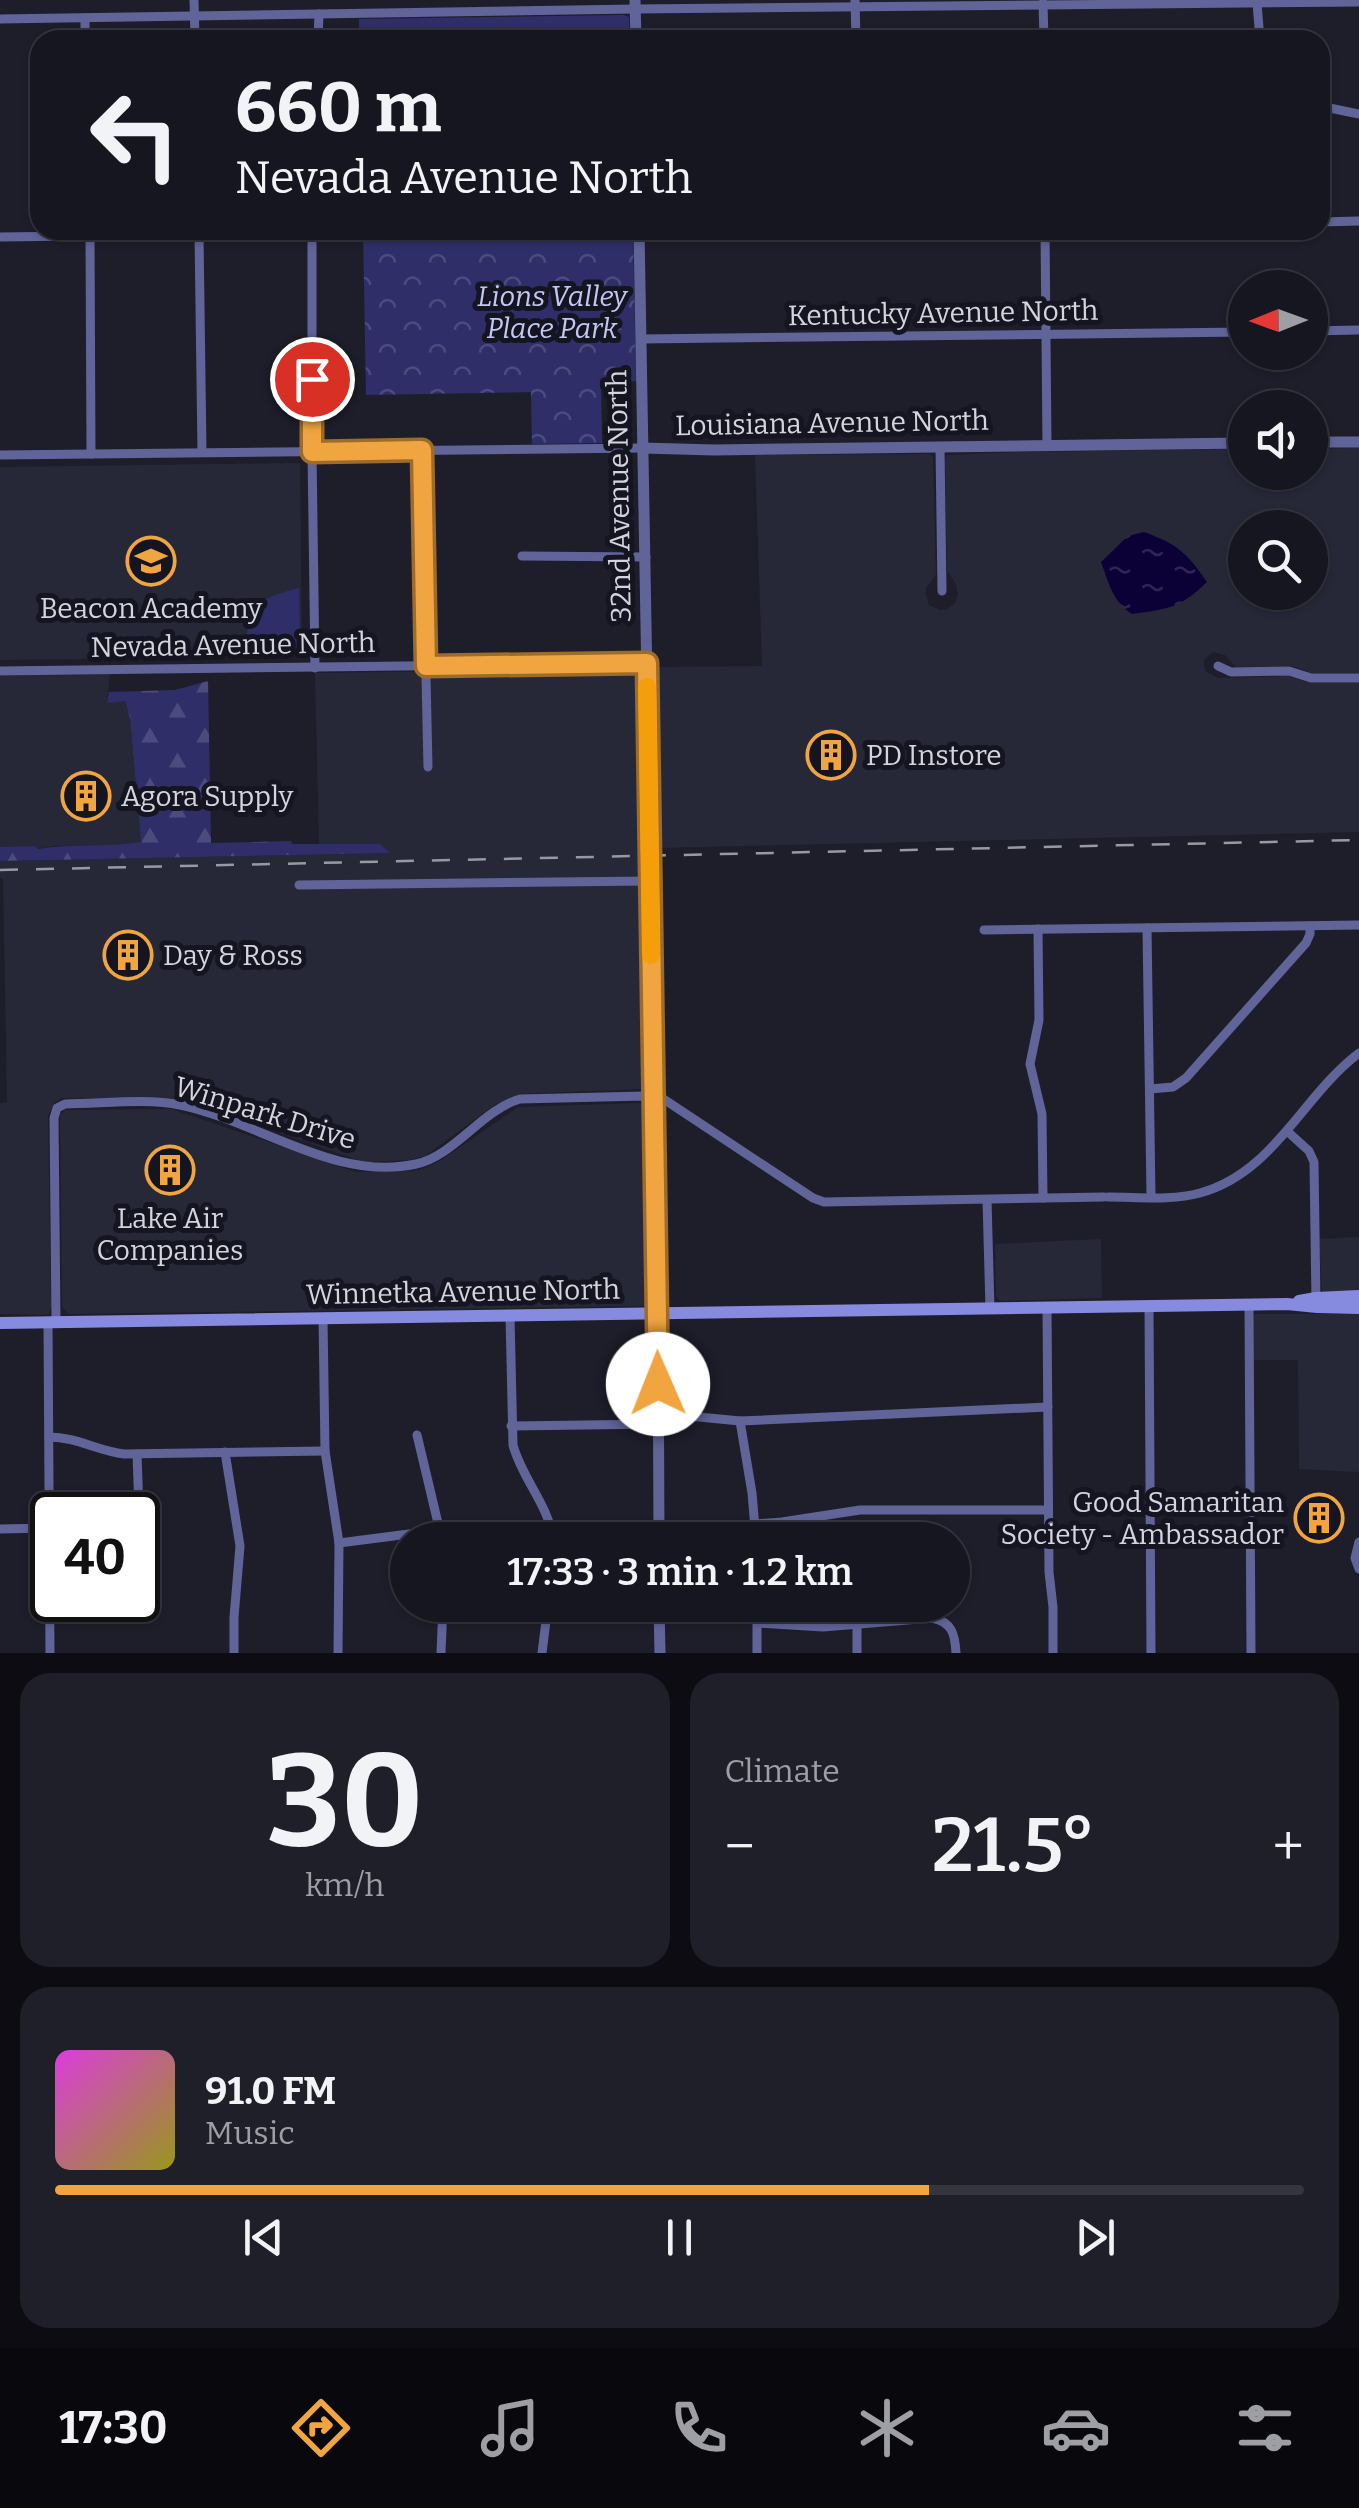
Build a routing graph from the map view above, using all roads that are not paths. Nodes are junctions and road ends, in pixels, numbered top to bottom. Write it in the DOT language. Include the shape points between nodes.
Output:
graph roads {
  1 [pos="194,0"];
  2 [pos="1218,2"];
  3 [pos="1359,2"];
  4 [pos="1043,3"];
  5 [pos="1258,3"];
  6 [pos="635,4"];
  7 [pos="855,4"];
  8 [pos="319,14"];
  9 [pos="194,16"];
  10 [pos="85,18"];
  11 [pos="0,19"];
  12 [pos="85,30"];
  13 [pos="195,30"];
  14 [pos="318,30"];
  15 [pos="636,30"];
  16 [pos="856,30"];
  17 [pos="1044,30"];
  18 [pos="1259,30"];
  19 [pos="1330,108"];
  20 [pos="1359,114"];
  21 [pos="1330,222"];
  22 [pos="1359,222"];
  23 [pos="30,236"];
  24 [pos="0,237"];
  25 [pos="90,240"];
  26 [pos="199,240"];
  27 [pos="312,240"];
  28 [pos="638,240"];
  29 [pos="1045,240"];
  30 [pos="1359,330"];
  31 [pos="1328,331"];
  32 [pos="1228,332"];
  33 [pos="1046,334"];
  34 [pos="640,339"];
  35 [pos="1328,442"];
  36 [pos="1359,442"];
  37 [pos="1228,443"];
  38 [pos="1047,445"];
  39 [pos="940,447"];
  40 [pos="643,448"];
  41 [pos="422,450"];
  42 [pos="202,452"];
  43 [pos="312,452"];
  44 [pos="90,454"];
  45 [pos="0,455"];
  46 [pos="522,556"];
  47 [pos="646,556"];
  48 [pos="942,591"];
  49 [pos="647,663"];
  50 [pos="426,666"];
  51 [pos="1218,666"];
  52 [pos="316,668"];
  53 [pos="0,671"];
  54 [pos="1359,678"];
  55 [pos="428,768"];
  56 [pos="650,881"];
  57 [pos="298,885"];
  58 [pos="1359,925"];
  59 [pos="1310,926"];
  60 [pos="1147,928"];
  61 [pos="1038,929"];
  62 [pos="984,930"];
  63 [pos="1359,1053"];
  64 [pos="1150,1089"];
  65 [pos="654,1098"];
  66 [pos="1286,1131"];
  67 [pos="1151,1196"];
  68 [pos="1043,1198"];
  69 [pos="988,1200"];
  70 [pos="1359,1296"];
  71 [pos="1316,1303"];
  72 [pos="1248,1304"];
  73 [pos="1149,1306"];
  74 [pos="990,1308"];
  75 [pos="1048,1308"];
  76 [pos="1359,1308"];
  77 [pos="658,1314"];
  78 [pos="510,1316"];
  79 [pos="323,1318"];
  80 [pos="52,1322"];
  81 [pos="0,1323"];
  82 [pos="1048,1406"];
  83 [pos="658,1419"];
  84 [pos="740,1421"];
  85 [pos="511,1426"];
  86 [pos="417,1435"];
  87 [pos="49,1437"];
  88 [pos="325,1451"];
  89 [pos="225,1452"];
  90 [pos="137,1454"];
  91 [pos="49,1492"];
  92 [pos="140,1492"];
  93 [pos="1048,1510"];
  94 [pos="438,1522"];
  95 [pos="549,1522"];
  96 [pos="659,1522"];
  97 [pos="755,1522"];
  98 [pos="782,1522"];
  99 [pos="30,1528"];
  100 [pos="0,1529"];
  101 [pos="390,1539"];
  102 [pos="1359,1542"];
  103 [pos="340,1543"];
  104 [pos="1359,1568"];
  105 [pos="50,1622"];
  106 [pos="442,1622"];
  107 [pos="546,1622"];
  108 [pos="660,1622"];
  109 [pos="757,1623"];
  110 [pos="857,1625"];
  111 [pos="50,1653"];
  112 [pos="234,1653"];
  113 [pos="338,1653"];
  114 [pos="440,1653"];
  115 [pos="542,1653"];
  116 [pos="660,1653"];
  117 [pos="757,1653"];
  118 [pos="857,1653"];
  119 [pos="956,1653"];
  120 [pos="1053,1653"];
  121 [pos="1150,1653"];
  122 [pos="1250,1653"];
  1 -- 9 [label="street"];
  2 -- 4 [label="street"];
  2 -- 5 [label="street"];
  3 -- 5 [label="street"];
  4 -- 7 [label="street"];
  4 -- 17 [label="street"];
  5 -- 18 [label="street"];
  6 -- 7 [label="street"];
  6 -- 8 [label="street"];
  6 -- 15 [label="street"];
  7 -- 16 [label="street"];
  8 -- 9 [label="street"];
  8 -- 14 [label="street"];
  9 -- 10 [label="street"];
  9 -- 13 [label="street"];
  10 -- 11 [label="street"];
  10 -- 12 [label="street"];
  19 -- 20 [label="street"];
  21 -- 22 [label="street"];
  23 -- 24 [label="street"];
  25 -- 44 [label="street"];
  26 -- 42 [label="street"];
  27 -- 43 [label="street"];
  28 -- 34 [label="street, 32nd Avenue North"];
  29 -- 33 [label="street"];
  30 -- 31 [label="street"];
  32 -- 33 [label="street, Kentucky Avenue North"];
  33 -- 34 [label="street, Kentucky Avenue North"];
  33 -- 38 [label="street"];
  34 -- 40 [label="street, 32nd Avenue North"];
  35 -- 36 [label="street"];
  37 -- 38 [label="street, Louisiana Avenue North"];
  38 -- 39 [label="street, Louisiana Avenue North"];
  39 -- 40 [label="street, Louisiana Avenue North"];
  39 -- 48 [label="street"];
  40 -- 41 [label="street, Louisiana Avenue North"];
  40 -- 47 [label="street, 32nd Avenue North"];
  41 -- 43 [label="street, Louisiana Avenue North"];
  41 -- 50 [label="street"];
  42 -- 43 [label="street, Louisiana Avenue North"];
  42 -- 44 [label="street, Louisiana Avenue North"];
  43 -- 52 [label="street"];
  44 -- 45 [label="street, Louisiana Avenue North"];
  46 -- 47 [label="street"];
  47 -- 49 [label="street, 32nd Avenue North"];
  49 -- 50 [label="street, Nevada Avenue North"];
  49 -- 56 [label="street, 32nd Avenue North"];
  50 -- 52 [label="street, Nevada Avenue North"];
  50 -- 55 [label="street"];
  51 -- 54 [label="street"];
  52 -- 53 [label="street, Nevada Avenue North"];
  56 -- 57 [label="street"];
  56 -- 65 [label="street, 32nd Avenue North"];
  58 -- 59 [label="street"];
  59 -- 60 [label="street"];
  59 -- 64 [label="street" via="1306,943 1186,1078"];
  60 -- 61 [label="street"];
  60 -- 64 [label="street"];
  61 -- 62 [label="street"];
  61 -- 68 [label="street" via="1039,1020 1030,1064 1042,1114"];
  63 -- 66 [label="street"];
  64 -- 67 [label="street"];
  65 -- 69 [label="street" via="824,1202"];
  65 -- 77 [label="street, 32nd Avenue North"];
  65 -- 80 [label="street, Winpark Drive" via="520,1099 427,1161 408,1166 359,1166 179,1105 60,1105 54,1112"];
  66 -- 67 [label="street" via="1235,1179 1196,1194"];
  66 -- 71 [label="street" via="1314,1162"];
  67 -- 68 [label="street"];
  68 -- 69 [label="street"];
  69 -- 74 [label="street"];
  70 -- 71 [label="main road, Winnetka Avenue North"];
  71 -- 72 [label="main road, Winnetka Avenue North"];
  71 -- 76 [label="main road, Winnetka Avenue North"];
  72 -- 73 [label="main road, Winnetka Avenue North"];
  72 -- 122 [label="street"];
  73 -- 75 [label="main road, Winnetka Avenue North"];
  73 -- 121 [label="street"];
  74 -- 75 [label="main road, Winnetka Avenue North"];
  74 -- 77 [label="main road, Winnetka Avenue North"];
  75 -- 82 [label="street"];
  77 -- 78 [label="main road, Winnetka Avenue North"];
  77 -- 83 [label="street, 32nd Avenue North"];
  78 -- 79 [label="main road, Winnetka Avenue North"];
  78 -- 85 [label="street"];
  79 -- 80 [label="main road, Winnetka Avenue North"];
  79 -- 88 [label="street"];
  80 -- 81 [label="main road, Winnetka Avenue North"];
  80 -- 87 [label="street"];
  82 -- 84 [label="street"];
  82 -- 93 [label="street"];
  83 -- 84 [label="street"];
  83 -- 85 [label="street"];
  83 -- 96 [label="street, 32nd Avenue North"];
  84 -- 97 [label="street"];
  85 -- 95 [label="street" via="517,1461"];
  86 -- 94 [label="street"];
  87 -- 90 [label="street"];
  87 -- 91 [label="street"];
  88 -- 89 [label="street"];
  88 -- 103 [label="street"];
  89 -- 90 [label="street"];
  89 -- 112 [label="street" via="240,1546"];
  90 -- 92 [label="street"];
  93 -- 98 [label="street" via="860,1510"];
  93 -- 120 [label="street"];
  99 -- 100 [label="street"];
  101 -- 103 [label="street"];
  102 -- 104 [label="street"];
  103 -- 113 [label="street"];
  105 -- 111 [label="street"];
  106 -- 114 [label="street"];
  107 -- 115 [label="street"];
  108 -- 116 [label="street"];
  109 -- 110 [label="street"];
  109 -- 117 [label="street"];
  110 -- 118 [label="street"];
  110 -- 119 [label="street" via="939,1620 951,1627"];
}
